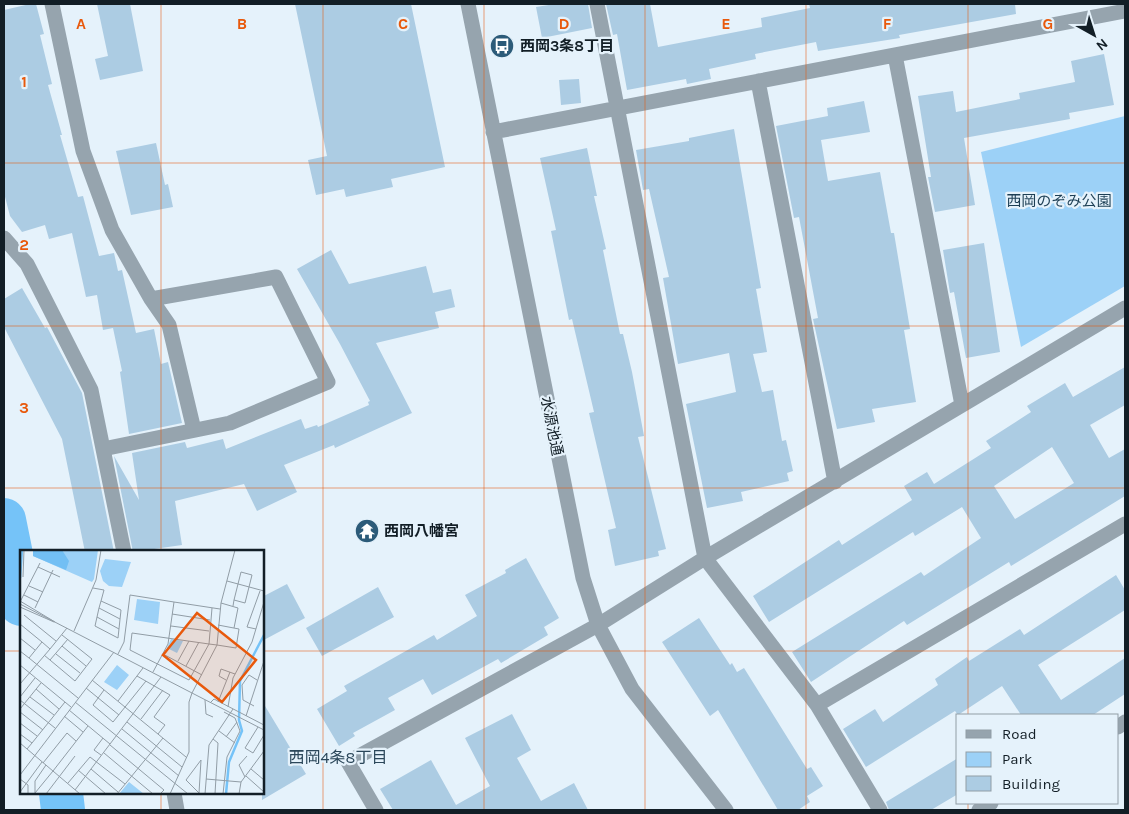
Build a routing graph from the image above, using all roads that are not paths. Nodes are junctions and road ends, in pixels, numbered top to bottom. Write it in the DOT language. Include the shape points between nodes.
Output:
graph roads {
  1 [pos="52,4"];
  2 [pos="468,4"];
  3 [pos="596,4"];
  4 [pos="1125,11"];
  5 [pos="895,55"];
  6 [pos="758,81"];
  7 [pos="617,108"];
  8 [pos="493,132"];
  9 [pos="4,238"];
  10 [pos="151,299"];
  11 [pos="1125,308"];
  12 [pos="962,405"];
  13 [pos="194,430"];
  14 [pos="103,449"];
  15 [pos="835,482"];
  16 [pos="1125,524"];
  17 [pos="124,550"];
  18 [pos="705,558"];
  19 [pos="598,625"];
  20 [pos="817,705"];
  21 [pos="174,794"];
  22 [pos="177,810"];
  23 [pos="376,810"];
  24 [pos="726,810"];
  25 [pos="880,810"];
  1 -- 10 [label="street" via="83,151 112,230"];
  2 -- 8 [label="street, 水源池通"];
  3 -- 7 [label="street"];
  4 -- 5 [label="street"];
  5 -- 6 [label="street"];
  5 -- 12 [label="street"];
  6 -- 7 [label="street"];
  6 -- 15 [label="street"];
  7 -- 8 [label="street"];
  7 -- 18 [label="street"];
  8 -- 19 [label="street, 水源池通" via="583,578"];
  9 -- 14 [label="street" via="27,264 91,390"];
  10 -- 13 [label="street" via="169,325"];
  10 -- 13 [label="street" via="276,277 328,382 230,423"];
  11 -- 12 [label="street"];
  12 -- 15 [label="street"];
  13 -- 14 [label="street"];
  14 -- 17 [label="street"];
  15 -- 18 [label="street"];
  16 -- 20 [label="street"];
  18 -- 19 [label="street"];
  18 -- 20 [label="street"];
  19 -- 23 [label="street" via="348,762"];
  19 -- 24 [label="street, 水源池通" via="632,689"];
  20 -- 25 [label="street"];
  21 -- 22 [label="street"];
}
